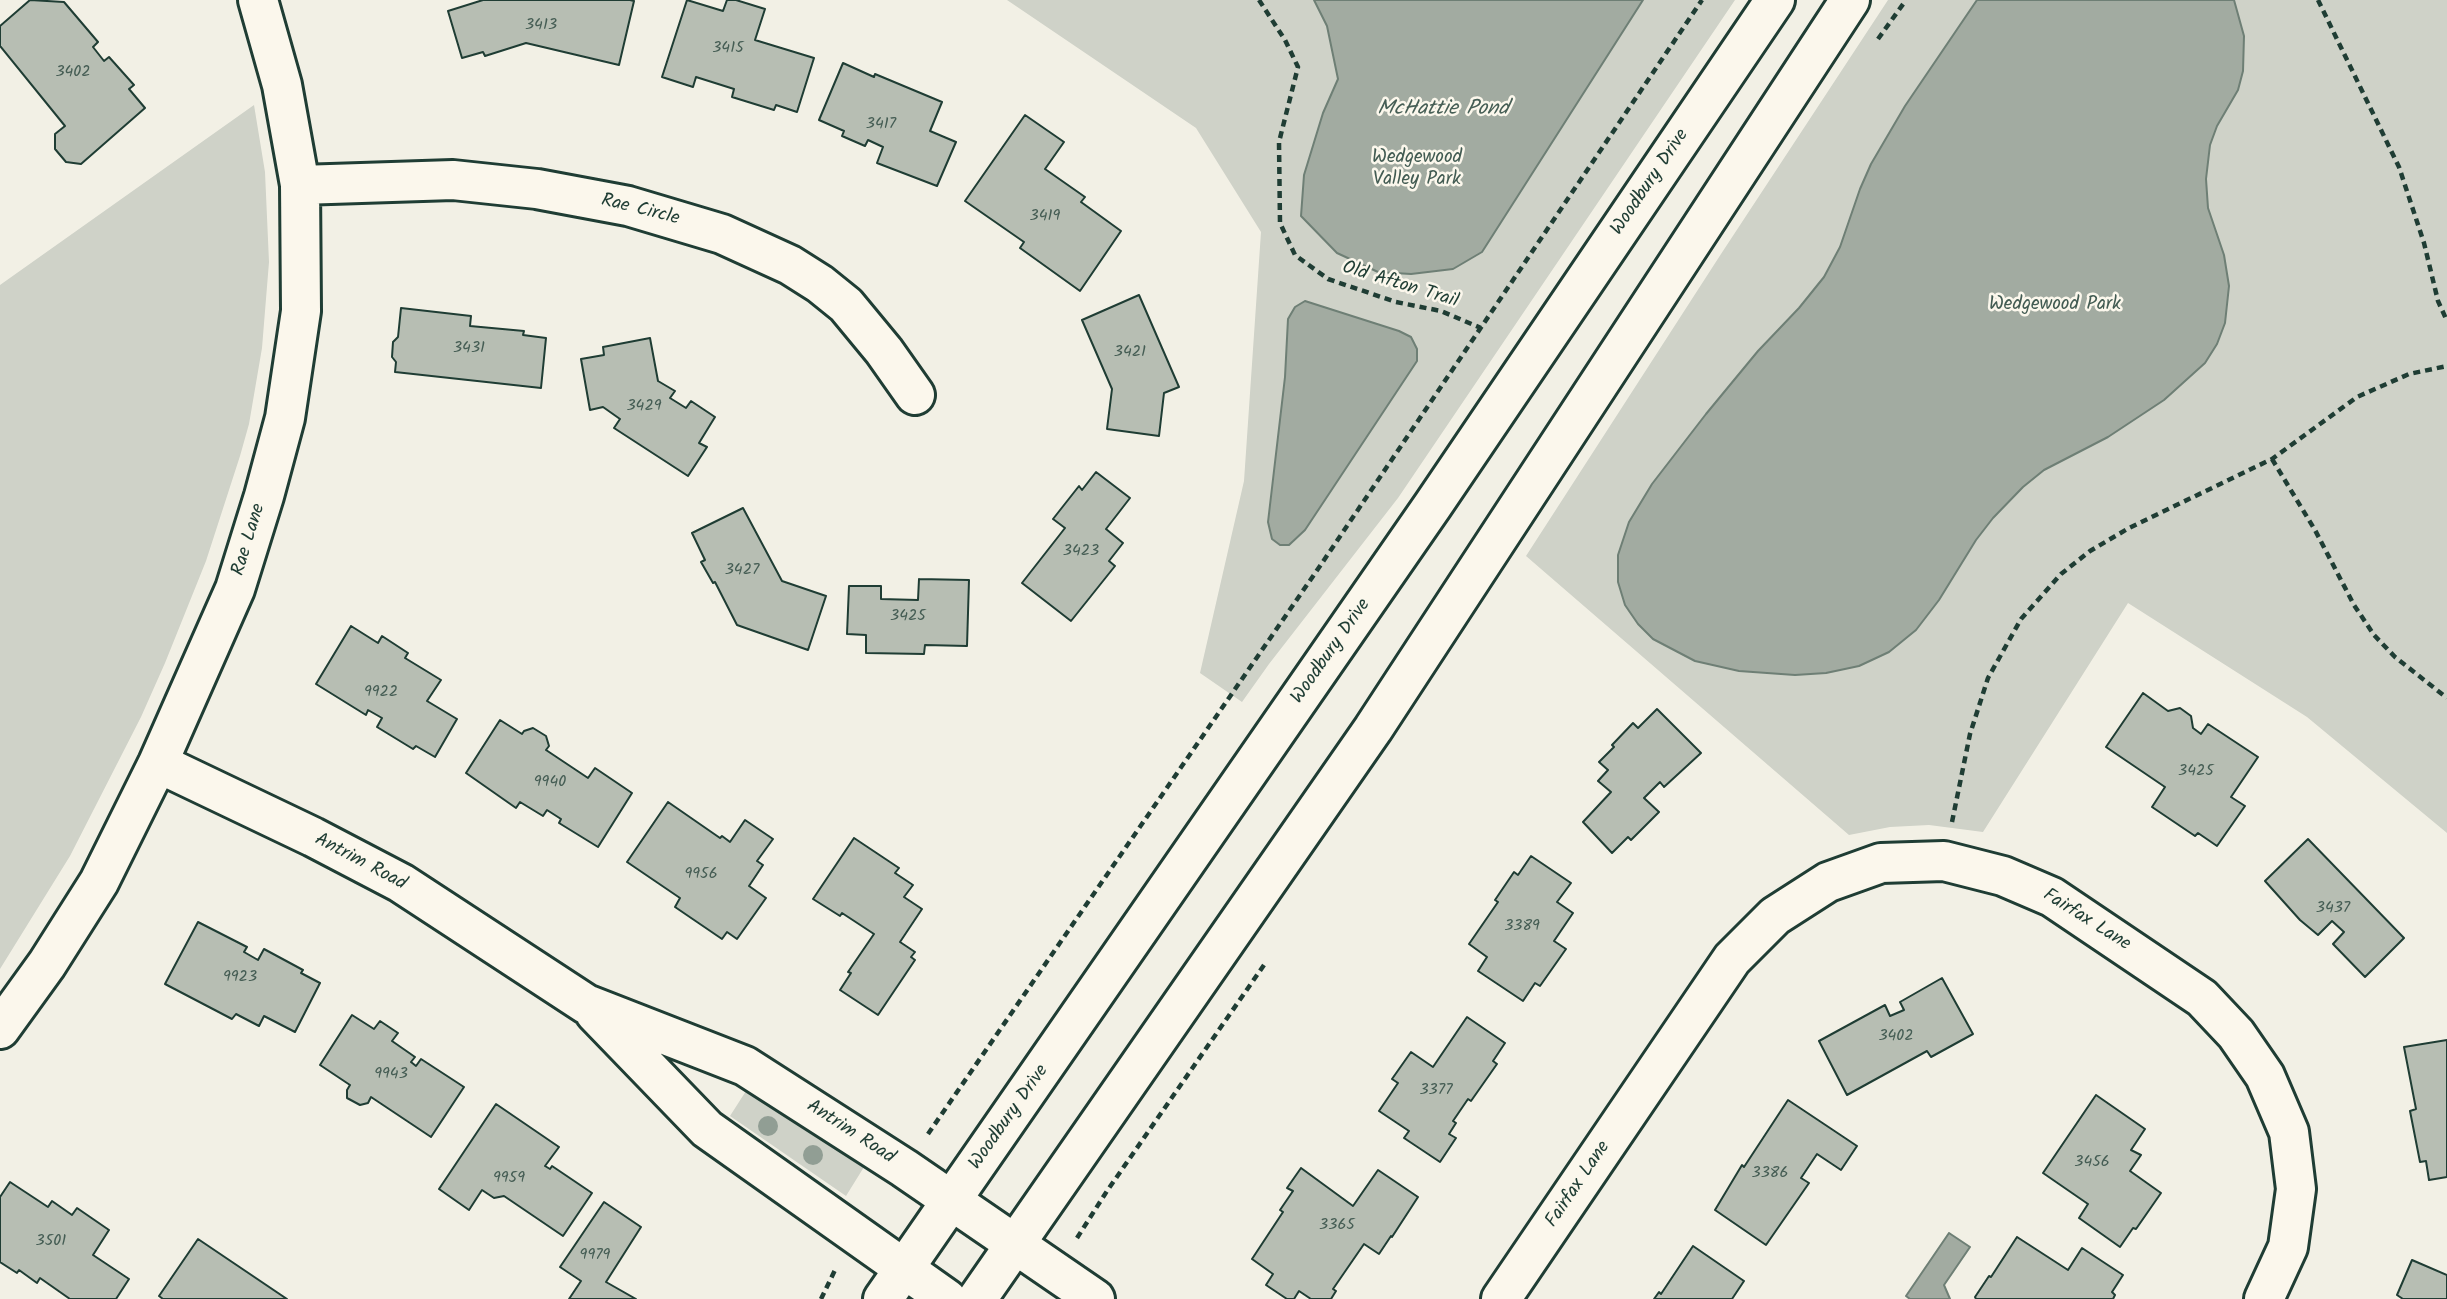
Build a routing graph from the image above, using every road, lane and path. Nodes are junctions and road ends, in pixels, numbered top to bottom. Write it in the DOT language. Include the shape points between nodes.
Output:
graph roads {
  1 [pos="258,0"];
  2 [pos="1259,0"];
  3 [pos="1702,0"];
  4 [pos="1775,0"];
  5 [pos="1850,0"];
  6 [pos="2318,0"];
  7 [pos="300,185"];
  8 [pos="2447,321"];
  9 [pos="1481,328"];
  10 [pos="2447,366"];
  11 [pos="915,395"];
  12 [pos="2272,459"];
  13 [pos="2447,698"];
  14 [pos="158,762"];
  15 [pos="1944,861"];
  16 [pos="586,1004"];
  17 [pos="0,1029"];
  18 [pos="948,1107"];
  19 [pos="952,1201"];
  20 [pos="1015,1244"];
  21 [pos="832,1275"];
  22 [pos="893,1284"];
  23 [pos="821,1299"];
  24 [pos="947,1299"];
  25 [pos="977,1299"];
  26 [pos="1095,1299"];
  27 [pos="1501,1299"];
  28 [pos="2263,1299"];
  1 -- 7 [label="street, Rae Lane" via="282,85"];
  2 -- 9 [label="path, Old Afton Trail" via="1298,67 1279,142 1280,223 1295,255 1328,279 1396,302 1431,308"];
  3 -- 9 [label="path"];
  4 -- 19 [label="street, Woodbury Drive"];
  5 -- 20 [label="street" via="1373,729"];
  6 -- 8 [label="path" via="2399,167"];
  7 -- 11 [label="street, Rae Circle" via="453,180 537,189 628,206 722,233 790,265 846,305"];
  7 -- 14 [label="street, Rae Lane" via="301,311 285,418 235,589"];
  9 -- 18 [label="path"];
  10 -- 12 [label="path" via="2409,374 2357,397"];
  12 -- 13 [label="path" via="2375,635"];
  12 -- 15 [label="path" via="2108,540 2074,563 2032,606 2010,637 1983,693"];
  14 -- 16 [label="street, Antrim Road" via="401,883"];
  14 -- 17 [label="street, Rae Lane" via="99,882"];
  15 -- 27 [label="street, Fairfax Lane" via="1881,863 1828,882 1775,916 1732,959"];
  15 -- 28 [label="street, Fairfax Lane" via="2003,876 2052,897 2202,998 2236,1034 2265,1076 2289,1132 2296,1189 2288,1247"];
  16 -- 19 [label="street, Antrim Road" via="745,1066"];
  16 -- 22 [label="street, Antrim Road" via="707,1129"];
  19 -- 20 [label="street, Antrim Road"];
  19 -- 22 [label="street, Woodbury Drive"];
  20 -- 25 [label="street"];
  20 -- 26 [label="street, Antrim Road"];
  21 -- 23 [label="path"];
  22 -- 24 [label="street, Antrim Road"];
}
